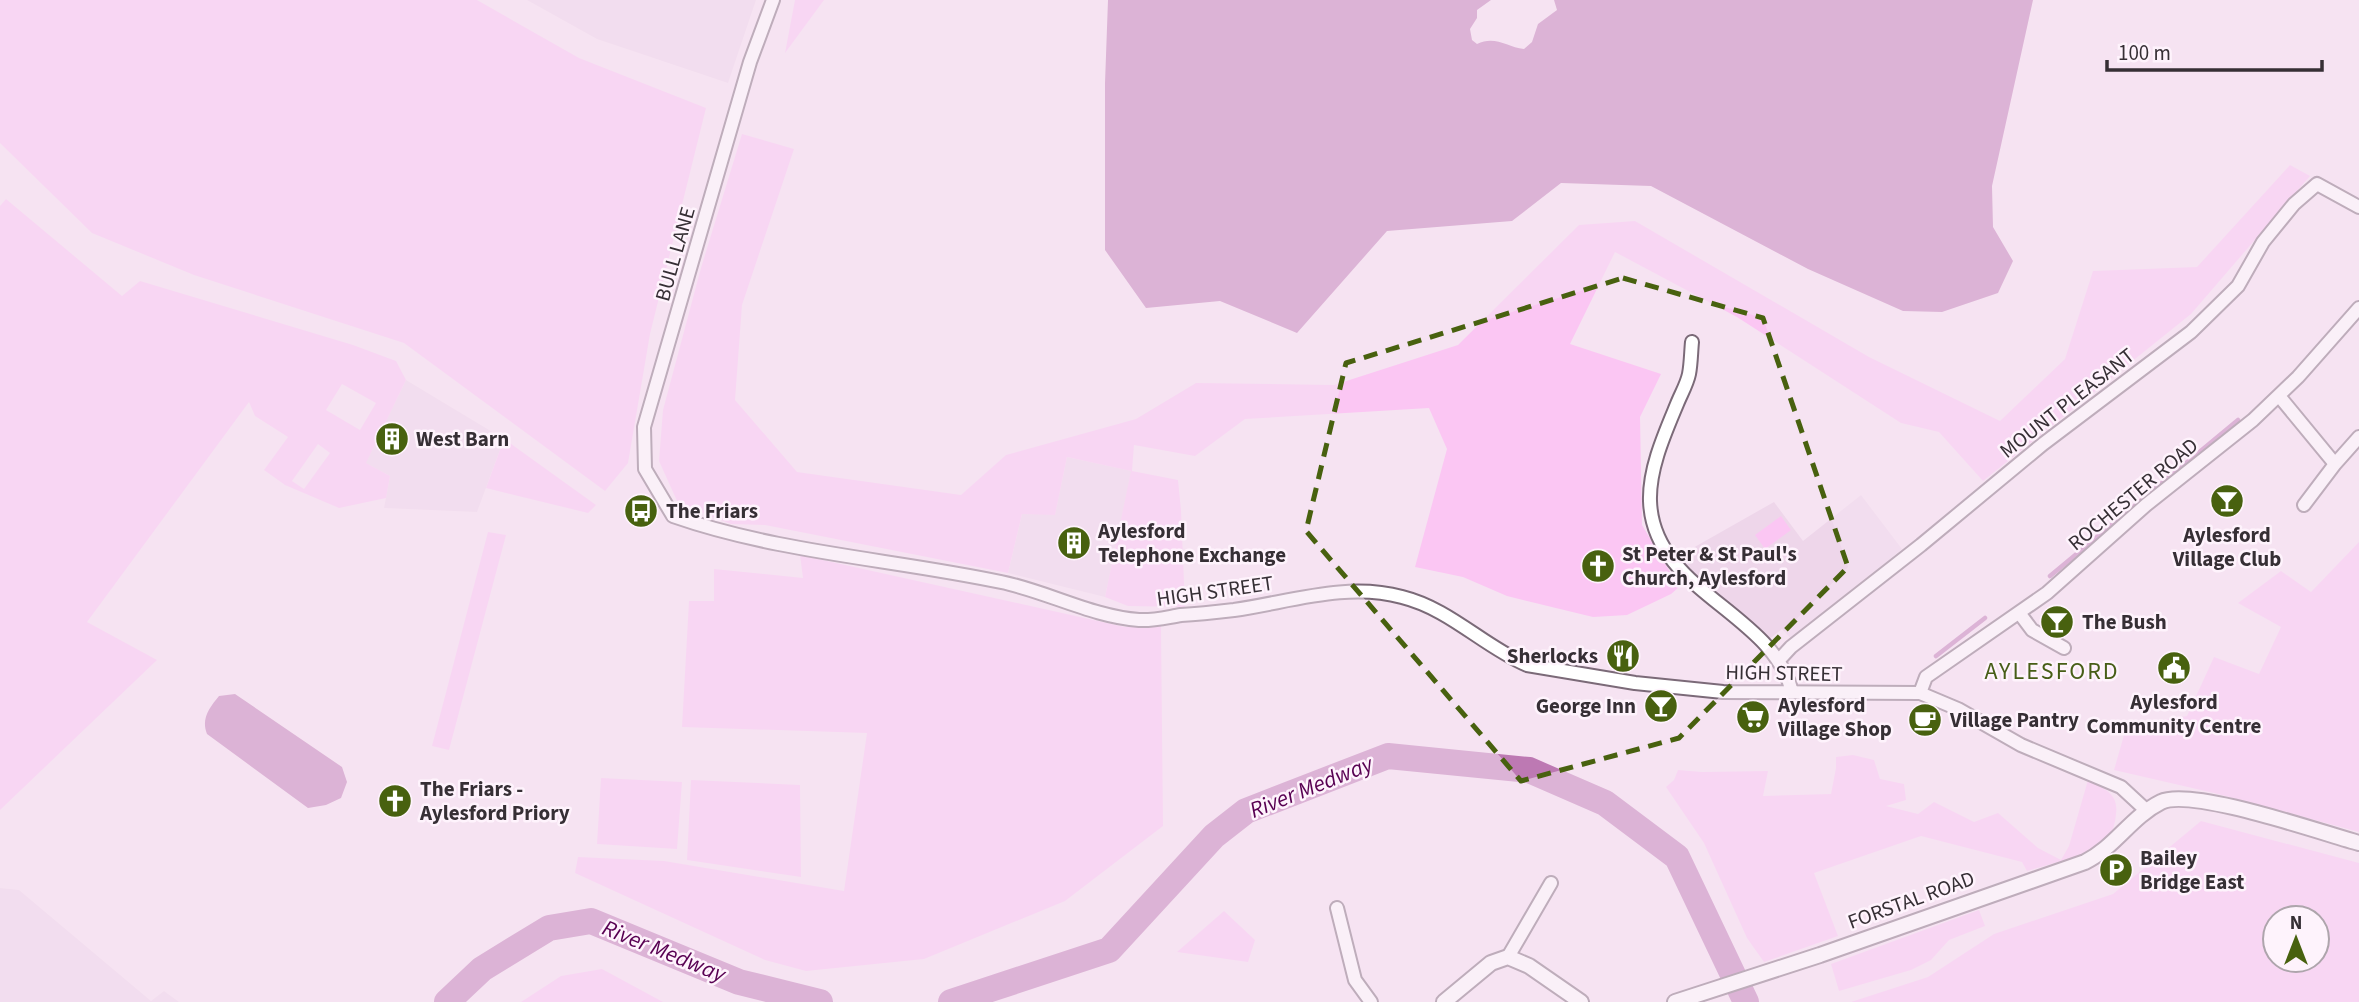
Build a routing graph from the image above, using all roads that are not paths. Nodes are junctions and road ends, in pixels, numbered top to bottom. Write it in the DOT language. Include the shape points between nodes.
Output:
graph roads {
  1 [pos="773,0"];
  2 [pos="2359,207"];
  3 [pos="2359,308"];
  4 [pos="1692,342"];
  5 [pos="2279,396"];
  6 [pos="2359,437"];
  7 [pos="2334,464"];
  8 [pos="2304,505"];
  9 [pos="673,516"];
  10 [pos="2020,614"];
  11 [pos="2064,648"];
  12 [pos="1779,660"];
  13 [pos="1792,692"];
  14 [pos="1920,693"];
  15 [pos="2147,811"];
  16 [pos="2359,843"];
  17 [pos="1551,883"];
  18 [pos="1337,908"];
  19 [pos="1508,957"];
  20 [pos="1371,1002"];
  21 [pos="1444,1002"];
  22 [pos="1581,1002"];
  23 [pos="1676,1002"];
  1 -- 9 [label="street, BULL LANE" via="750,62 644,427 645,469"];
  2 -- 12 [label="street, MOUNT PLEASANT" via="2317,184 2263,242 2238,286 2191,332 2043,444"];
  3 -- 5 [label="street, ROCHESTER ROAD"];
  4 -- 12 [label="street" via="1689,375 1654,468 1655,532 1688,578"];
  5 -- 7 [label="street"];
  5 -- 10 [label="street, ROCHESTER ROAD"];
  6 -- 7 [label="street"];
  7 -- 8 [label="street"];
  9 -- 13 [label="street, HIGH STREET" via="740,537 1002,582 1139,620 1234,610 1338,591 1387,594 1440,611 1527,665 1635,683"];
  10 -- 11 [label="street" via="2032,630"];
  10 -- 14 [label="street, ROCHESTER ROAD" via="1926,677"];
  12 -- 13 [label="street"];
  13 -- 14 [label="street, HIGH STREET"];
  14 -- 15 [label="street" via="2021,745 2121,787"];
  15 -- 16 [label="street, FORSTAL ROAD" via="2173,798 2188,799"];
  15 -- 23 [label="street, FORSTAL ROAD" via="2105,851 2085,862"];
  17 -- 19 [label="street"];
  18 -- 20 [label="street" via="1354,980"];
  19 -- 21 [label="street" via="1491,963"];
  19 -- 22 [label="street"];
}
